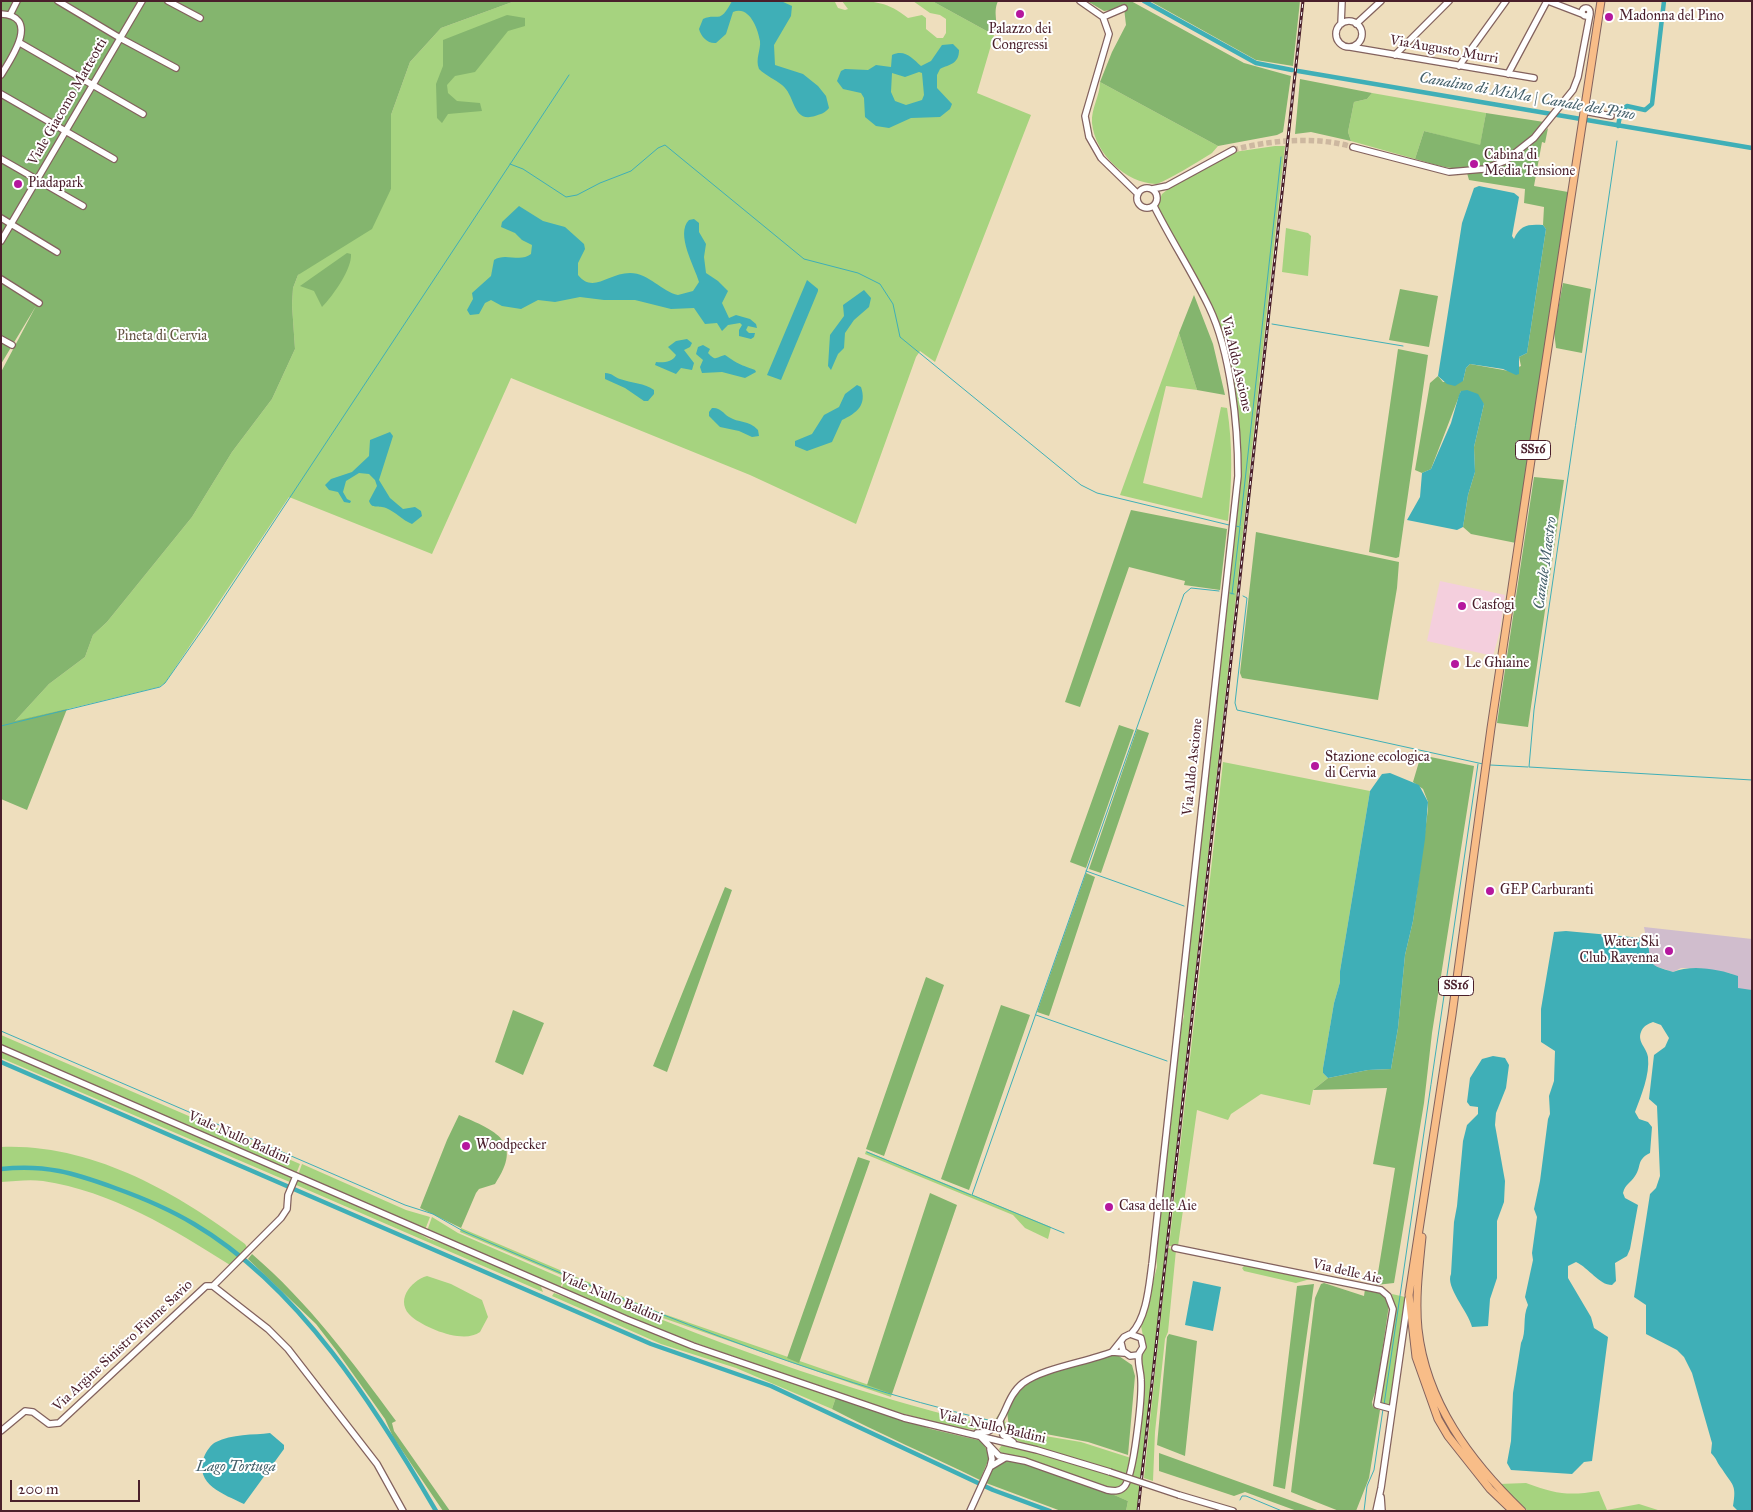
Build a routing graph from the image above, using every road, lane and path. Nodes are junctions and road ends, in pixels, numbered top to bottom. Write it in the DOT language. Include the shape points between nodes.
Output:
graph roads {
  1 [pos="18,1"];
  2 [pos="58,1"];
  3 [pos="142,1"];
  4 [pos="168,1"];
  5 [pos="1080,1"];
  6 [pos="1342,1"];
  7 [pos="1380,1"];
  8 [pos="1449,1"];
  9 [pos="1506,1"];
  10 [pos="1547,1"];
  11 [pos="1602,1"];
  12 [pos="1124,8"];
  13 [pos="1586,11"];
  14 [pos="1,14"];
  15 [pos="10,15"];
  16 [pos="1103,17"];
  17 [pos="200,18"];
  18 [pos="1341,24"];
  19 [pos="1356,24"];
  20 [pos="120,38"];
  21 [pos="20,42"];
  22 [pos="1350,47"];
  23 [pos="1395,55"];
  24 [pos="1459,66"];
  25 [pos="176,68"];
  26 [pos="1508,74"];
  27 [pos="1,75"];
  28 [pos="1534,78"];
  29 [pos="93,85"];
  30 [pos="1,94"];
  31 [pos="1584,112"];
  32 [pos="143,114"];
  33 [pos="1611,116"];
  34 [pos="65,132"];
  35 [pos="1353,147"];
  36 [pos="1233,150"];
  37 [pos="1,159"];
  38 [pos="114,159"];
  39 [pos="1119,175"];
  40 [pos="38,179"];
  41 [pos="1167,186"];
  42 [pos="1145,188"];
  43 [pos="1152,189"];
  44 [pos="1138,194"];
  45 [pos="1157,197"];
  46 [pos="84,206"];
  47 [pos="1154,206"];
  48 [pos="1146,208"];
  49 [pos="1,218"];
  50 [pos="11,224"];
  51 [pos="1164,227"];
  52 [pos="1,241"];
  53 [pos="57,252"];
  54 [pos="1,279"];
  55 [pos="39,303"];
  56 [pos="1,339"];
  57 [pos="12,346"];
  58 [pos="1,1048"];
  59 [pos="295,1179"];
  60 [pos="1423,1204"];
  61 [pos="1175,1248"];
  62 [pos="213,1286"];
  63 [pos="1409,1295"];
  64 [pos="1139,1322"];
  65 [pos="1131,1334"];
  66 [pos="1140,1338"];
  67 [pos="1121,1343"];
  68 [pos="1112,1352"];
  69 [pos="1126,1354"];
  70 [pos="1139,1354"];
  71 [pos="1138,1368"];
  72 [pos="1389,1409"];
  73 [pos="1000,1422"];
  74 [pos="1,1431"];
  75 [pos="962,1433"];
  76 [pos="980,1436"];
  77 [pos="1006,1442"];
  78 [pos="1016,1444"];
  79 [pos="1006,1458"];
  80 [pos="993,1461"];
  81 [pos="1381,1488"];
  82 [pos="402,1511"];
  83 [pos="970,1511"];
  84 [pos="1233,1511"];
  85 [pos="1376,1511"];
  86 [pos="1382,1511"];
  87 [pos="1513,1511"];
  88 [pos="1522,1511"];
  1 -- 15 [label="street"];
  2 -- 20 [label="street"];
  3 -- 20 [label="street, Viale Giacomo Matteotti"];
  4 -- 17 [label="street"];
  5 -- 16 [label="street"];
  6 -- 18 [label="street"];
  7 -- 19 [label="street"];
  8 -- 23 [label="street"];
  9 -- 24 [label="street"];
  10 -- 13 [label="street"];
  10 -- 26 [label="street"];
  11 -- 31 [label="main road, SS16"];
  12 -- 16 [label="street"];
  13 -- 35 [label="street" via="1577,82 1550,120 1513,156 1498,165 1442,171"];
  14 -- 15 [label="street"];
  15 -- 21 [label="street" via="21,30"];
  16 -- 39 [label="street" via="1110,34 1085,116 1094,148"];
  18 -- 19 [label="street"];
  18 -- 22 [label="street" via="1337,37 1343,45"];
  19 -- 22 [label="street" via="1361,30 1361,38"];
  20 -- 25 [label="street"];
  20 -- 29 [label="street, Viale Giacomo Matteotti"];
  21 -- 27 [label="street"];
  21 -- 29 [label="street"];
  22 -- 23 [label="street, Via Augusto Murri"];
  23 -- 24 [label="street, Via Augusto Murri"];
  24 -- 26 [label="street, Via Augusto Murri"];
  26 -- 28 [label="street, Via Augusto Murri"];
  29 -- 32 [label="street"];
  29 -- 34 [label="street, Viale Giacomo Matteotti"];
  30 -- 34 [label="street"];
  31 -- 33 [label="street"];
  31 -- 60 [label="main road, SS16"];
  34 -- 38 [label="street"];
  34 -- 40 [label="street, Viale Giacomo Matteotti"];
  36 -- 41 [label="street"];
  37 -- 40 [label="street"];
  39 -- 42 [label="street"];
  39 -- 44 [label="street"];
  40 -- 46 [label="street"];
  40 -- 50 [label="street, Viale Giacomo Matteotti"];
  41 -- 43 [label="street"];
  41 -- 45 [label="street"];
  42 -- 43 [label="street"];
  42 -- 44 [label="street"];
  43 -- 45 [label="street"];
  44 -- 48 [label="street" via="1139,203"];
  45 -- 47 [label="street"];
  47 -- 48 [label="street"];
  47 -- 51 [label="street, Via Aldo Ascione"];
  48 -- 51 [label="street, Via Aldo Ascione"];
  49 -- 50 [label="street"];
  50 -- 52 [label="street, Viale Giacomo Matteotti"];
  50 -- 53 [label="street"];
  51 -- 64 [label="street, Via Aldo Ascione" via="1210,308 1222,346 1235,410 1238,476 1152,1264"];
  54 -- 55 [label="street"];
  56 -- 57 [label="street"];
  58 -- 59 [label="street, Viale Nullo Baldini"];
  59 -- 62 [label="street, Via Argine Sinistro Fiume Savio" via="285,1213"];
  59 -- 75 [label="street, Viale Nullo Baldini" via="676,1339 904,1418"];
  60 -- 63 [label="main road, SS16"];
  60 -- 88 [label="main road, SS16" via="1417,1314 1420,1348 1434,1393 1447,1420 1470,1454"];
  61 -- 72 [label="street, Via delle Aie" via="1381,1290 1388,1296 1393,1309 1377,1405"];
  62 -- 74 [label="street, Via Argine Sinistro Fiume Savio" via="206,1286 59,1422 49,1424 33,1412 24,1410"];
  62 -- 82 [label="street, Via Argine Sinistro Fiume Savio" via="288,1349 377,1464"];
  63 -- 72 [label="street"];
  63 -- 87 [label="main road, SS16" via="1416,1357 1438,1419 1490,1489"];
  64 -- 65 [label="street"];
  64 -- 66 [label="street"];
  65 -- 66 [label="street"];
  65 -- 67 [label="street"];
  66 -- 70 [label="street" via="1143,1347"];
  67 -- 68 [label="street"];
  67 -- 69 [label="street"];
  68 -- 69 [label="street"];
  68 -- 73 [label="street" via="1049,1370 1023,1383 1007,1402"];
  69 -- 70 [label="street"];
  69 -- 71 [label="street"];
  70 -- 71 [label="street"];
  71 -- 79 [label="street" via="1141,1380 1133,1458 1128,1481 1121,1490 1106,1490 1025,1461"];
  72 -- 81 [label="street"];
  73 -- 75 [label="street" via="988,1433"];
  73 -- 78 [label="street" via="1003,1435"];
  75 -- 76 [label="street, Viale Nullo Baldini"];
  76 -- 77 [label="street, Viale Nullo Baldini"];
  76 -- 80 [label="street" via="989,1447"];
  77 -- 78 [label="street, Viale Nullo Baldini"];
  77 -- 80 [label="street" via="997,1447"];
  78 -- 84 [label="street, Viale Nullo Baldini, bridge"];
  79 -- 80 [label="street"];
  79 -- 80 [label="street"];
  80 -- 83 [label="street"];
  81 -- 85 [label="street"];
  81 -- 86 [label="street"];
}
